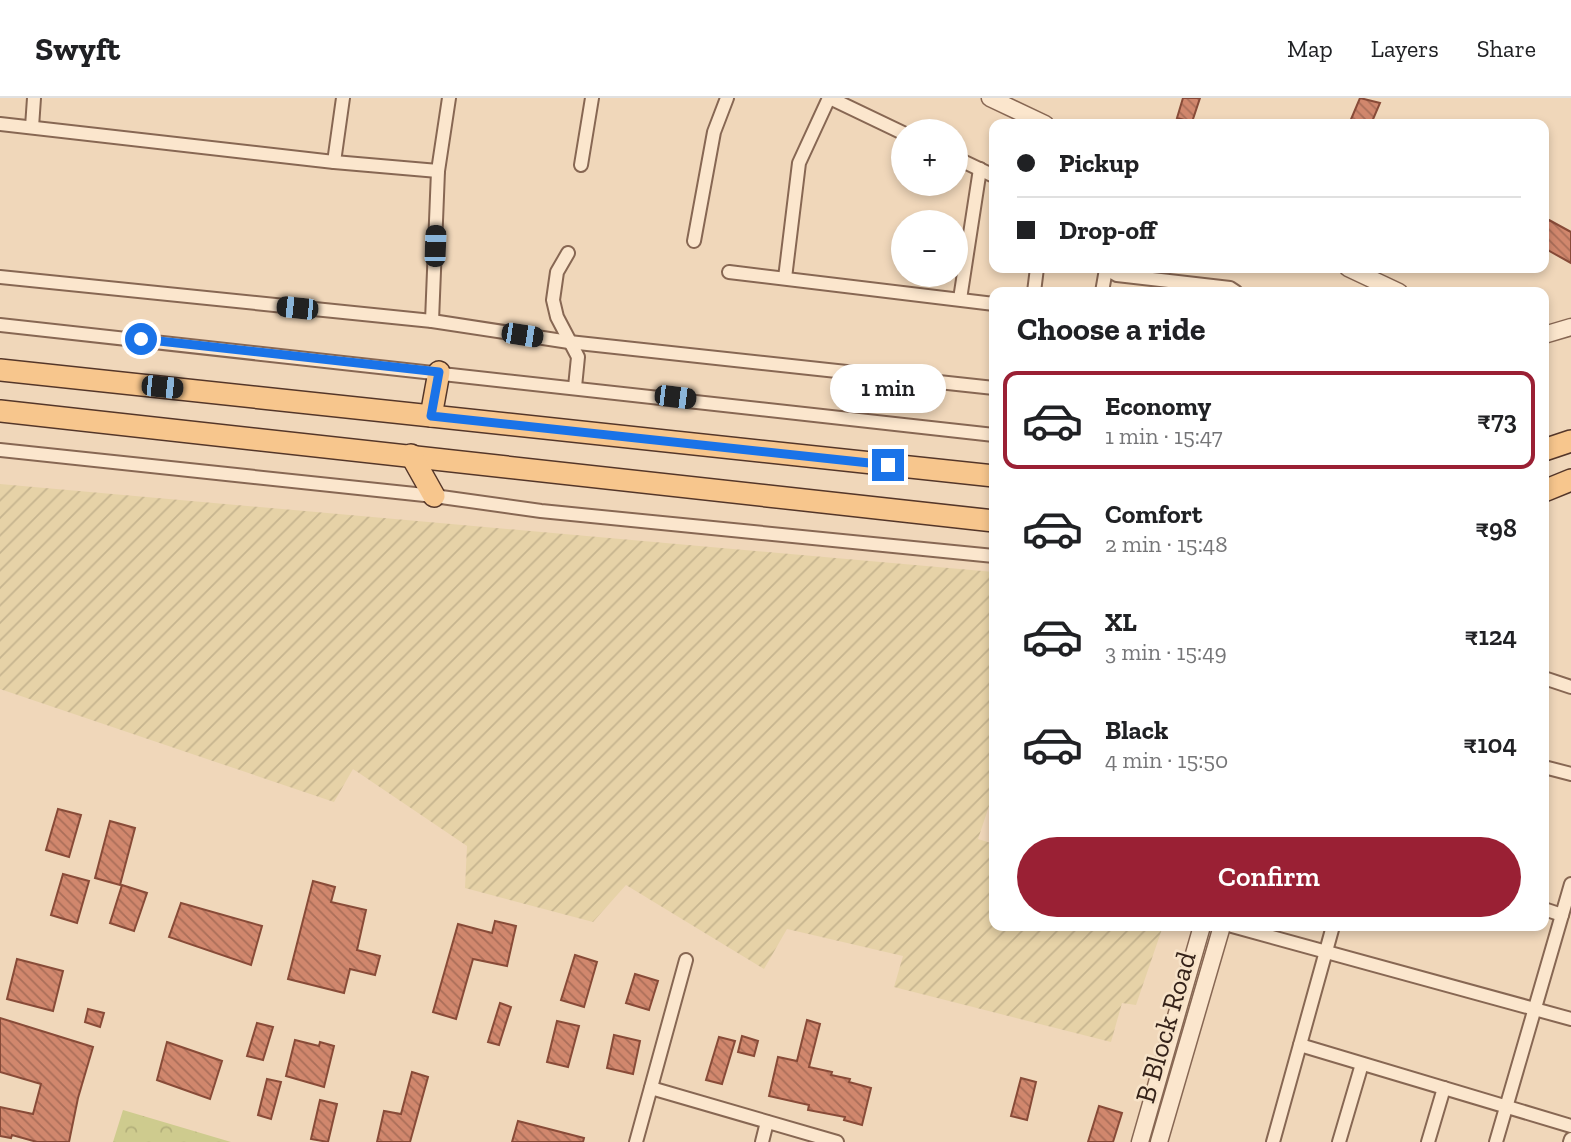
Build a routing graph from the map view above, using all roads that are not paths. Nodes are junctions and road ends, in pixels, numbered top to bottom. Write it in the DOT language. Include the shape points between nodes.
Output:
graph roads {
  1 [pos="34,98"];
  2 [pos="343,98"];
  3 [pos="449,98"];
  4 [pos="592,98"];
  5 [pos="727,98"];
  6 [pos="829,98"];
  7 [pos="990,98"];
  8 [pos="1034,119"];
  9 [pos="0,124"];
  10 [pos="32,127"];
  11 [pos="891,127"];
  12 [pos="334,162"];
  13 [pos="968,164"];
  14 [pos="581,165"];
  15 [pos="980,169"];
  16 [pos="438,171"];
  17 [pos="989,174"];
  18 [pos="694,241"];
  19 [pos="568,253"];
  20 [pos="729,272"];
  21 [pos="1114,273"];
  22 [pos="1357,273"];
  23 [pos="0,277"];
  24 [pos="785,278"];
  25 [pos="1221,287"];
  26 [pos="1383,287"];
  27 [pos="960,299"];
  28 [pos="989,303"];
  29 [pos="432,321"];
  30 [pos="0,325"];
  31 [pos="1571,327"];
  32 [pos="1549,334"];
  33 [pos="569,342"];
  34 [pos="0,370"];
  35 [pos="439,372"];
  36 [pos="575,387"];
  37 [pos="989,387"];
  38 [pos="0,411"];
  39 [pos="431,416"];
  40 [pos="989,434"];
  41 [pos="1571,441"];
  42 [pos="1549,448"];
  43 [pos="0,450"];
  44 [pos="411,455"];
  45 [pos="989,475"];
  46 [pos="1571,480"];
  47 [pos="1549,489"];
  48 [pos="434,496"];
  49 [pos="989,520"];
  50 [pos="989,556"];
  51 [pos="1549,680"];
  52 [pos="1571,687"];
  53 [pos="1549,768"];
  54 [pos="1571,774"];
  55 [pos="1571,884"];
  56 [pos="1549,911"];
  57 [pos="1562,915"];
  58 [pos="1201,931"];
  59 [pos="1221,931"];
  60 [pos="1249,931"];
  61 [pos="1332,931"];
  62 [pos="1326,953"];
  63 [pos="686,960"];
  64 [pos="1534,1008"];
  65 [pos="1571,1019"];
  66 [pos="1300,1045"];
  67 [pos="1362,1064"];
  68 [pos="651,1088"];
  69 [pos="1444,1088"];
  70 [pos="1507,1106"];
  71 [pos="767,1122"];
  72 [pos="1571,1126"];
  73 [pos="636,1142"];
  74 [pos="762,1142"];
  75 [pos="837,1142"];
  76 [pos="1140,1142"];
  77 [pos="1159,1142"];
  78 [pos="1273,1142"];
  79 [pos="1339,1142"];
  80 [pos="1428,1142"];
  81 [pos="1496,1142"];
  1 -- 10 [label="street"];
  2 -- 12 [label="street"];
  3 -- 16 [label="street"];
  4 -- 14 [label="street"];
  5 -- 18 [label="street" via="715,132"];
  6 -- 11 [label="street"];
  6 -- 24 [label="street" via="799,163"];
  7 -- 8 [label="street"];
  9 -- 10 [label="street"];
  10 -- 12 [label="street"];
  12 -- 16 [label="street"];
  13 -- 15 [label="street"];
  15 -- 17 [label="street"];
  15 -- 27 [label="street"];
  16 -- 29 [label="street"];
  19 -- 33 [label="street" via="557,272 553,300"];
  20 -- 24 [label="street"];
  21 -- 25 [label="street"];
  22 -- 26 [label="street"];
  23 -- 29 [label="street"];
  24 -- 27 [label="street"];
  27 -- 28 [label="street"];
  29 -- 33 [label="street"];
  30 -- 35 [label="street"];
  31 -- 32 [label="street"];
  33 -- 36 [label="street" via="578,357"];
  33 -- 37 [label="street"];
  34 -- 39 [label="main road"];
  35 -- 36 [label="street"];
  35 -- 39 [label="main road"];
  36 -- 40 [label="street"];
  38 -- 44 [label="main road"];
  39 -- 45 [label="main road"];
  41 -- 42 [label="main road"];
  43 -- 48 [label="street"];
  44 -- 48 [label="main road"];
  44 -- 49 [label="main road"];
  46 -- 47 [label="main road"];
  48 -- 50 [label="street" via="541,511"];
  51 -- 52 [label="street"];
  53 -- 54 [label="street"];
  55 -- 57 [label="street"];
  56 -- 57 [label="street"];
  57 -- 64 [label="street"];
  58 -- 76 [label="street, B Block Road"];
  59 -- 77 [label="street, B Block Road"];
  60 -- 62 [label="street"];
  61 -- 62 [label="street"];
  62 -- 64 [label="street"];
  62 -- 66 [label="street"];
  63 -- 68 [label="street"];
  64 -- 65 [label="street"];
  64 -- 70 [label="street"];
  66 -- 67 [label="street"];
  66 -- 78 [label="street"];
  67 -- 69 [label="street"];
  67 -- 79 [label="street"];
  68 -- 71 [label="street"];
  68 -- 73 [label="street"];
  69 -- 70 [label="street"];
  69 -- 80 [label="street"];
  70 -- 72 [label="street"];
  70 -- 81 [label="street"];
  71 -- 74 [label="street"];
  71 -- 75 [label="street"];
}
